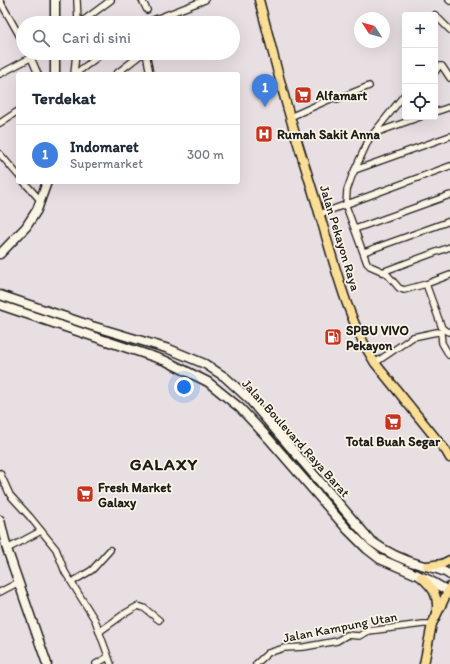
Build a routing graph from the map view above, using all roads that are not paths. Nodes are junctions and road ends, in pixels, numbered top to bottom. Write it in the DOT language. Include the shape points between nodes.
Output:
graph roads {
  1 [pos="55,0"];
  2 [pos="77,0"];
  3 [pos="110,0"];
  4 [pos="142,0"];
  5 [pos="205,0"];
  6 [pos="258,0"];
  7 [pos="0,1"];
  8 [pos="147,10"];
  9 [pos="55,16"];
  10 [pos="78,16"];
  11 [pos="88,16"];
  12 [pos="163,16"];
  13 [pos="438,18"];
  14 [pos="16,30"];
  15 [pos="450,30"];
  16 [pos="22,60"];
  17 [pos="32,60"];
  18 [pos="55,60"];
  19 [pos="75,60"];
  20 [pos="93,60"];
  21 [pos="135,60"];
  22 [pos="146,60"];
  23 [pos="438,68"];
  24 [pos="37,72"];
  25 [pos="55,72"];
  26 [pos="74,72"];
  27 [pos="77,72"];
  28 [pos="119,72"];
  29 [pos="149,72"];
  30 [pos="0,74"];
  31 [pos="450,78"];
  32 [pos="369,86"];
  33 [pos="402,98"];
  34 [pos="450,107"];
  35 [pos="438,111"];
  36 [pos="16,112"];
  37 [pos="290,117"];
  38 [pos="412,120"];
  39 [pos="0,123"];
  40 [pos="375,133"];
  41 [pos="450,136"];
  42 [pos="0,154"];
  43 [pos="450,166"];
  44 [pos="356,170"];
  45 [pos="16,173"];
  46 [pos="26,184"];
  47 [pos="46,184"];
  48 [pos="450,195"];
  49 [pos="41,202"];
  50 [pos="346,206"];
  51 [pos="320,214"];
  52 [pos="450,221"];
  53 [pos="355,229"];
  54 [pos="450,247"];
  55 [pos="364,252"];
  56 [pos="0,254"];
  57 [pos="382,272"];
  58 [pos="450,277"];
  59 [pos="426,284"];
  60 [pos="0,295"];
  61 [pos="0,305"];
  62 [pos="92,326"];
  63 [pos="450,332"];
  64 [pos="89,335"];
  65 [pos="449,355"];
  66 [pos="375,363"];
  67 [pos="450,458"];
  68 [pos="0,473"];
  69 [pos="0,520"];
  70 [pos="355,523"];
  71 [pos="347,529"];
  72 [pos="41,531"];
  73 [pos="8,549"];
  74 [pos="110,550"];
  75 [pos="450,560"];
  76 [pos="430,567"];
  77 [pos="450,575"];
  78 [pos="421,577"];
  79 [pos="429,580"];
  80 [pos="19,582"];
  81 [pos="72,582"];
  82 [pos="449,590"];
  83 [pos="0,592"];
  84 [pos="437,614"];
  85 [pos="159,620"];
  86 [pos="432,624"];
  87 [pos="99,632"];
  88 [pos="108,656"];
  89 [pos="47,664"];
  90 [pos="96,664"];
  91 [pos="110,664"];
  92 [pos="256,664"];
  93 [pos="424,664"];
  1 -- 9 [label="main road"];
  2 -- 10 [label="street"];
  3 -- 11 [label="street"];
  4 -- 8 [label="street"];
  5 -- 12 [label="street"];
  6 -- 37 [label="main road, Jalan Pekayon Raya"];
  7 -- 14 [label="street"];
  13 -- 15 [label="street"];
  16 -- 30 [label="street"];
  17 -- 24 [label="street"];
  18 -- 25 [label="main road"];
  19 -- 26 [label="street"];
  20 -- 27 [label="street"];
  21 -- 28 [label="street"];
  22 -- 29 [label="street"];
  23 -- 31 [label="street" via="442,66"];
  32 -- 37 [label="street"];
  33 -- 40 [label="street"];
  34 -- 35 [label="street"];
  36 -- 39 [label="street"];
  37 -- 51 [label="main road, Jalan Pekayon Raya"];
  38 -- 40 [label="street"];
  40 -- 44 [label="street" via="369,139"];
  41 -- 44 [label="street"];
  42 -- 45 [label="street"];
  43 -- 50 [label="street"];
  44 -- 50 [label="street" via="347,190"];
  46 -- 49 [label="street"];
  47 -- 49 [label="main road"];
  48 -- 53 [label="street"];
  49 -- 56 [label="main road" via="26,227"];
  50 -- 51 [label="street"];
  50 -- 53 [label="street"];
  51 -- 66 [label="main road, Jalan Pekayon Raya" via="341,287 365,348"];
  52 -- 55 [label="street"];
  53 -- 55 [label="street"];
  54 -- 57 [label="street"];
  55 -- 57 [label="street" via="370,266"];
  57 -- 59 [label="street" via="386,273 399,288 407,290"];
  58 -- 59 [label="street"];
  59 -- 63 [label="street" via="442,328"];
  60 -- 62 [label="main road, Jalan Boulevard Raya Barat"];
  61 -- 64 [label="main road, Jalan Boulevard Raya Barat"];
  62 -- 64 [label="main road"];
  62 -- 70 [label="main road, Jalan Boulevard Raya Barat" via="169,349 205,364 225,377 249,399"];
  64 -- 71 [label="main road, Jalan Boulevard Raya Barat" via="166,361 216,387 269,439"];
  65 -- 66 [label="street" via="442,343 441,333 437,332 413,337"];
  66 -- 67 [label="main road, Jalan Pekayon Raya"];
  68 -- 72 [label="street" via="10,495"];
  69 -- 73 [label="main road"];
  70 -- 71 [label="main road"];
  70 -- 76 [label="main road, Jalan Boulevard Raya Barat" via="384,551"];
  71 -- 78 [label="main road, Jalan Boulevard Raya Barat" via="380,559"];
  72 -- 73 [label="street"];
  72 -- 81 [label="street" via="56,549 61,566"];
  73 -- 80 [label="main road"];
  74 -- 81 [label="street" via="92,570"];
  75 -- 76 [label="main road"];
  76 -- 77 [label="main road, Jalan Boulevard Raya Barat" via="441,569"];
  76 -- 79 [label="main road" via="434,575"];
  78 -- 79 [label="main road, Jalan Boulevard Raya Barat"];
  78 -- 84 [label="main road" via="433,588"];
  79 -- 82 [label="main road, Jalan Boulevard Raya Barat"];
  80 -- 83 [label="street"];
  80 -- 89 [label="main road"];
  81 -- 87 [label="street" via="95,620"];
  82 -- 84 [label="main road"];
  84 -- 86 [label="main road"];
  85 -- 87 [label="street" via="138,606"];
  86 -- 92 [label="street, Jalan Kampung Utan" via="369,631 359,636 347,635 337,641 284,648 268,654"];
  86 -- 93 [label="main road"];
  87 -- 88 [label="street"];
  88 -- 90 [label="street"];
  88 -- 91 [label="street"];
}
